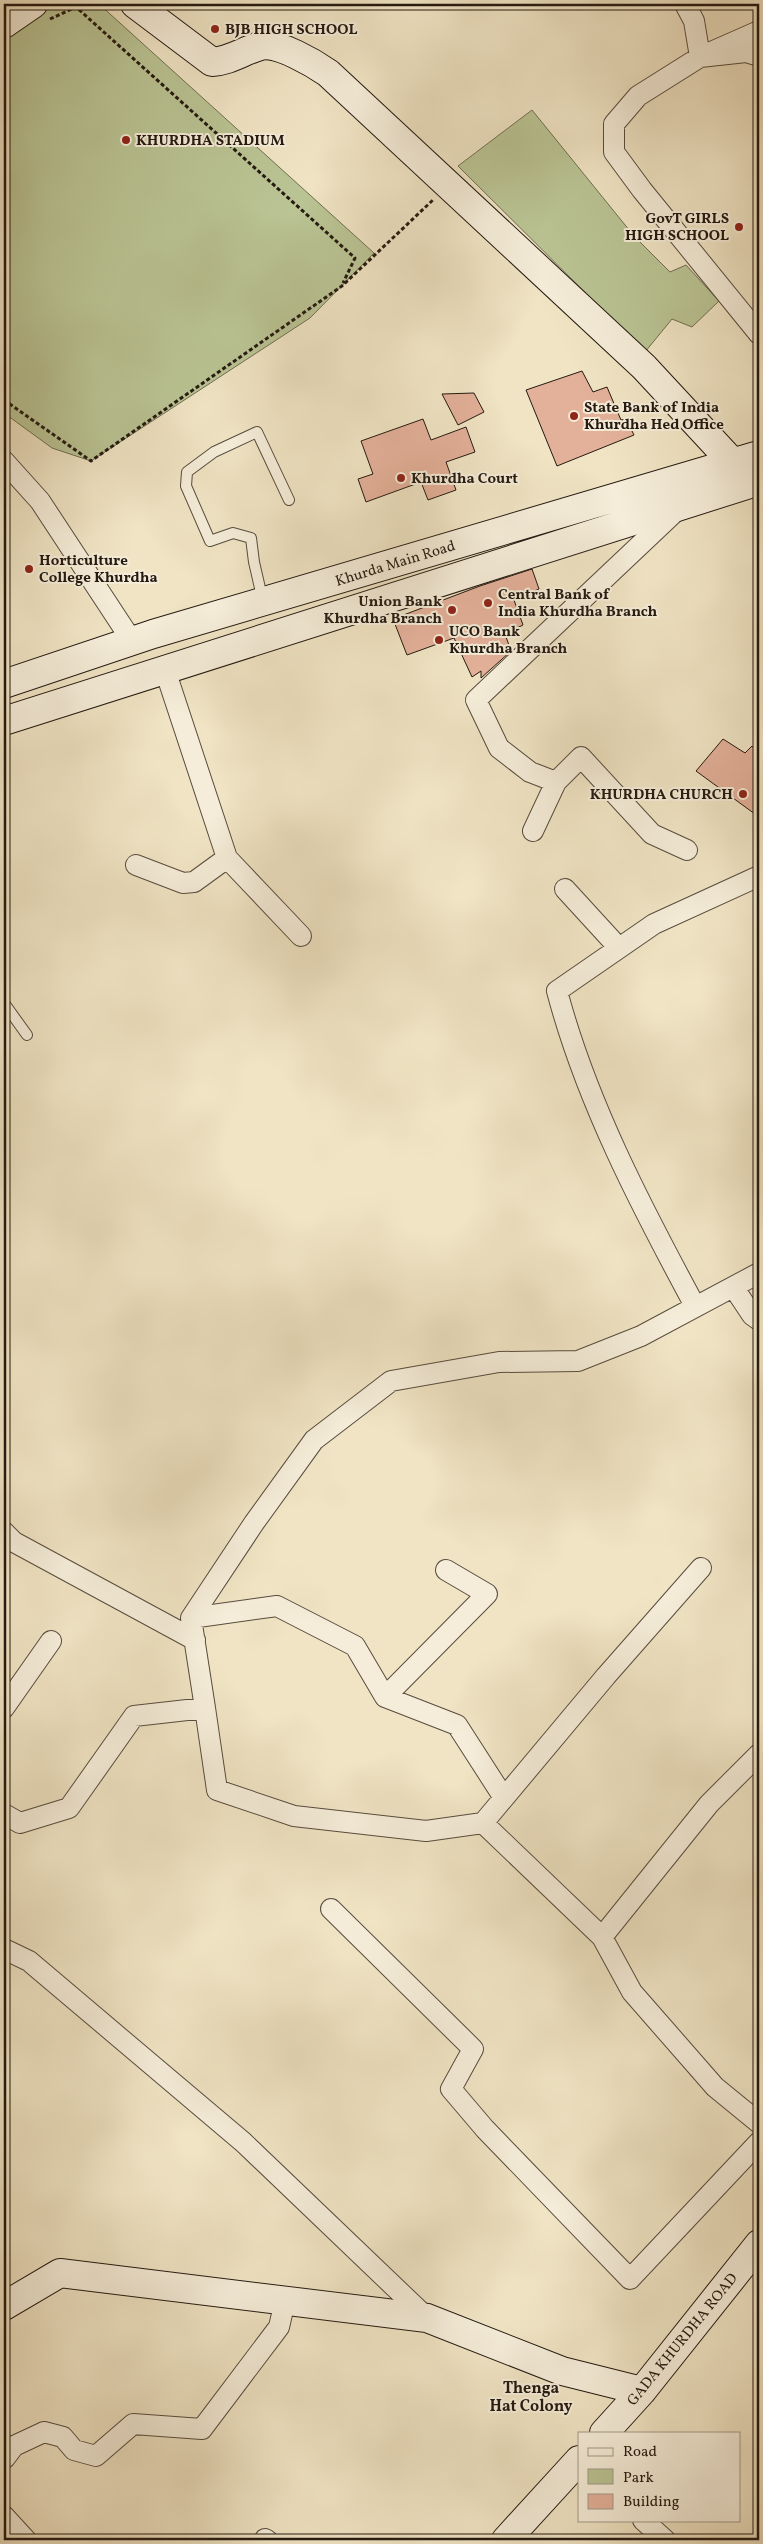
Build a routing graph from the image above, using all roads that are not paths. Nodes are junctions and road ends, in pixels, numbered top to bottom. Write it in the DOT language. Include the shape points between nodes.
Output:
graph roads {
  1 [pos="134,4"];
  2 [pos="686,4"];
  3 [pos="37,13"];
  4 [pos="4,24"];
  5 [pos="759,31"];
  6 [pos="700,56"];
  7 [pos="759,56"];
  8 [pos="759,334"];
  9 [pos="759,455"];
  10 [pos="4,461"];
  11 [pos="734,464"];
  12 [pos="758,483"];
  13 [pos="289,500"];
  14 [pos="680,506"];
  15 [pos="264,602"];
  16 [pos="132,641"];
  17 [pos="165,670"];
  18 [pos="4,684"];
  19 [pos="4,721"];
  20 [pos="556,782"];
  21 [pos="533,831"];
  22 [pos="687,850"];
  23 [pos="228,858"];
  24 [pos="136,865"];
  25 [pos="759,876"];
  26 [pos="565,889"];
  27 [pos="301,936"];
  28 [pos="619,948"];
  29 [pos="4,1003"];
  30 [pos="27,1035"];
  31 [pos="759,1273"];
  32 [pos="734,1288"];
  33 [pos="695,1306"];
  34 [pos="759,1320"];
  35 [pos="4,1532"];
  36 [pos="701,1568"];
  37 [pos="446,1570"];
  38 [pos="192,1618"];
  39 [pos="194,1640"];
  40 [pos="51,1642"];
  41 [pos="386,1697"];
  42 [pos="4,1708"];
  43 [pos="204,1708"];
  44 [pos="759,1754"];
  45 [pos="504,1798"];
  46 [pos="4,1814"];
  47 [pos="483,1823"];
  48 [pos="331,1909"];
  49 [pos="602,1937"];
  50 [pos="4,1949"];
  51 [pos="759,2123"];
  52 [pos="759,2142"];
  53 [pos="759,2244"];
  54 [pos="285,2301"];
  55 [pos="4,2306"];
  56 [pos="426,2318"];
  57 [pos="642,2390"];
  58 [pos="605,2432"];
  59 [pos="5,2458"];
  60 [pos="578,2462"];
  61 [pos="4,2516"];
  62 [pos="645,2522"];
  63 [pos="514,2536"];
  64 [pos="26,2540"];
  65 [pos="665,2540"];
  1 -- 11 [label="main road" via="212,62 225,61 263,45 299,55 328,73 644,367"];
  2 -- 6 [label="street" via="694,21"];
  3 -- 4 [label="main road"];
  5 -- 6 [label="street"];
  6 -- 7 [label="street" via="746,52"];
  6 -- 8 [label="street" via="638,96 614,124 614,152"];
  9 -- 11 [label="main road, Khurda Main Road"];
  10 -- 16 [label="street" via="40,500"];
  11 -- 12 [label="street"];
  11 -- 15 [label="main road, Khurda Main Road" via="679,477"];
  12 -- 14 [label="main road"];
  13 -- 15 [label="lane" via="257,432 214,452 187,472 186,486 210,541 232,533 251,538"];
  14 -- 17 [label="main road"];
  14 -- 20 [label="street" via="476,700 499,748 530,772"];
  15 -- 16 [label="main road, Khurda Main Road"];
  16 -- 18 [label="main road, Khurda Main Road"];
  17 -- 19 [label="main road"];
  17 -- 23 [label="street"];
  20 -- 21 [label="street"];
  20 -- 22 [label="street" via="580,757 652,834"];
  23 -- 24 [label="street" via="194,882 183,883"];
  23 -- 27 [label="street"];
  25 -- 28 [label="street" via="654,924"];
  26 -- 28 [label="street"];
  28 -- 33 [label="street" via="557,991 570,1040 606,1126 650,1221"];
  29 -- 30 [label="lane"];
  31 -- 32 [label="street"];
  32 -- 33 [label="street"];
  32 -- 34 [label="street"];
  33 -- 38 [label="street" via="640,1336 578,1361 499,1362 391,1381 314,1440 254,1523"];
  35 -- 39 [label="street" via="14,1542"];
  36 -- 45 [label="street"];
  37 -- 41 [label="street" via="487,1594"];
  38 -- 39 [label="street"];
  38 -- 41 [label="street" via="278,1606 355,1646"];
  39 -- 43 [label="street"];
  40 -- 42 [label="street"];
  41 -- 45 [label="street" via="457,1724"];
  43 -- 46 [label="street" via="134,1716 68,1808 20,1823"];
  43 -- 47 [label="street" via="216,1790 294,1816 426,1831"];
  44 -- 49 [label="street" via="710,1804"];
  45 -- 47 [label="street"];
  47 -- 49 [label="street"];
  48 -- 52 [label="street" via="472,2049 451,2090 630,2279"];
  49 -- 51 [label="street" via="632,1992 715,2087"];
  50 -- 56 [label="street" via="29,1961 243,2142"];
  53 -- 57 [label="main road, GADA KHURDHA ROAD"];
  54 -- 55 [label="main road" via="60,2273"];
  54 -- 56 [label="main road"];
  54 -- 59 [label="street" via="279,2327 202,2429 133,2424 96,2456 74,2450 63,2437 44,2432 14,2446"];
  56 -- 57 [label="main road" via="562,2371"];
  57 -- 58 [label="main road, GADA KHURDHA ROAD"];
  60 -- 63 [label="main road"];
  61 -- 64 [label="street"];
  62 -- 65 [label="street"];
}
